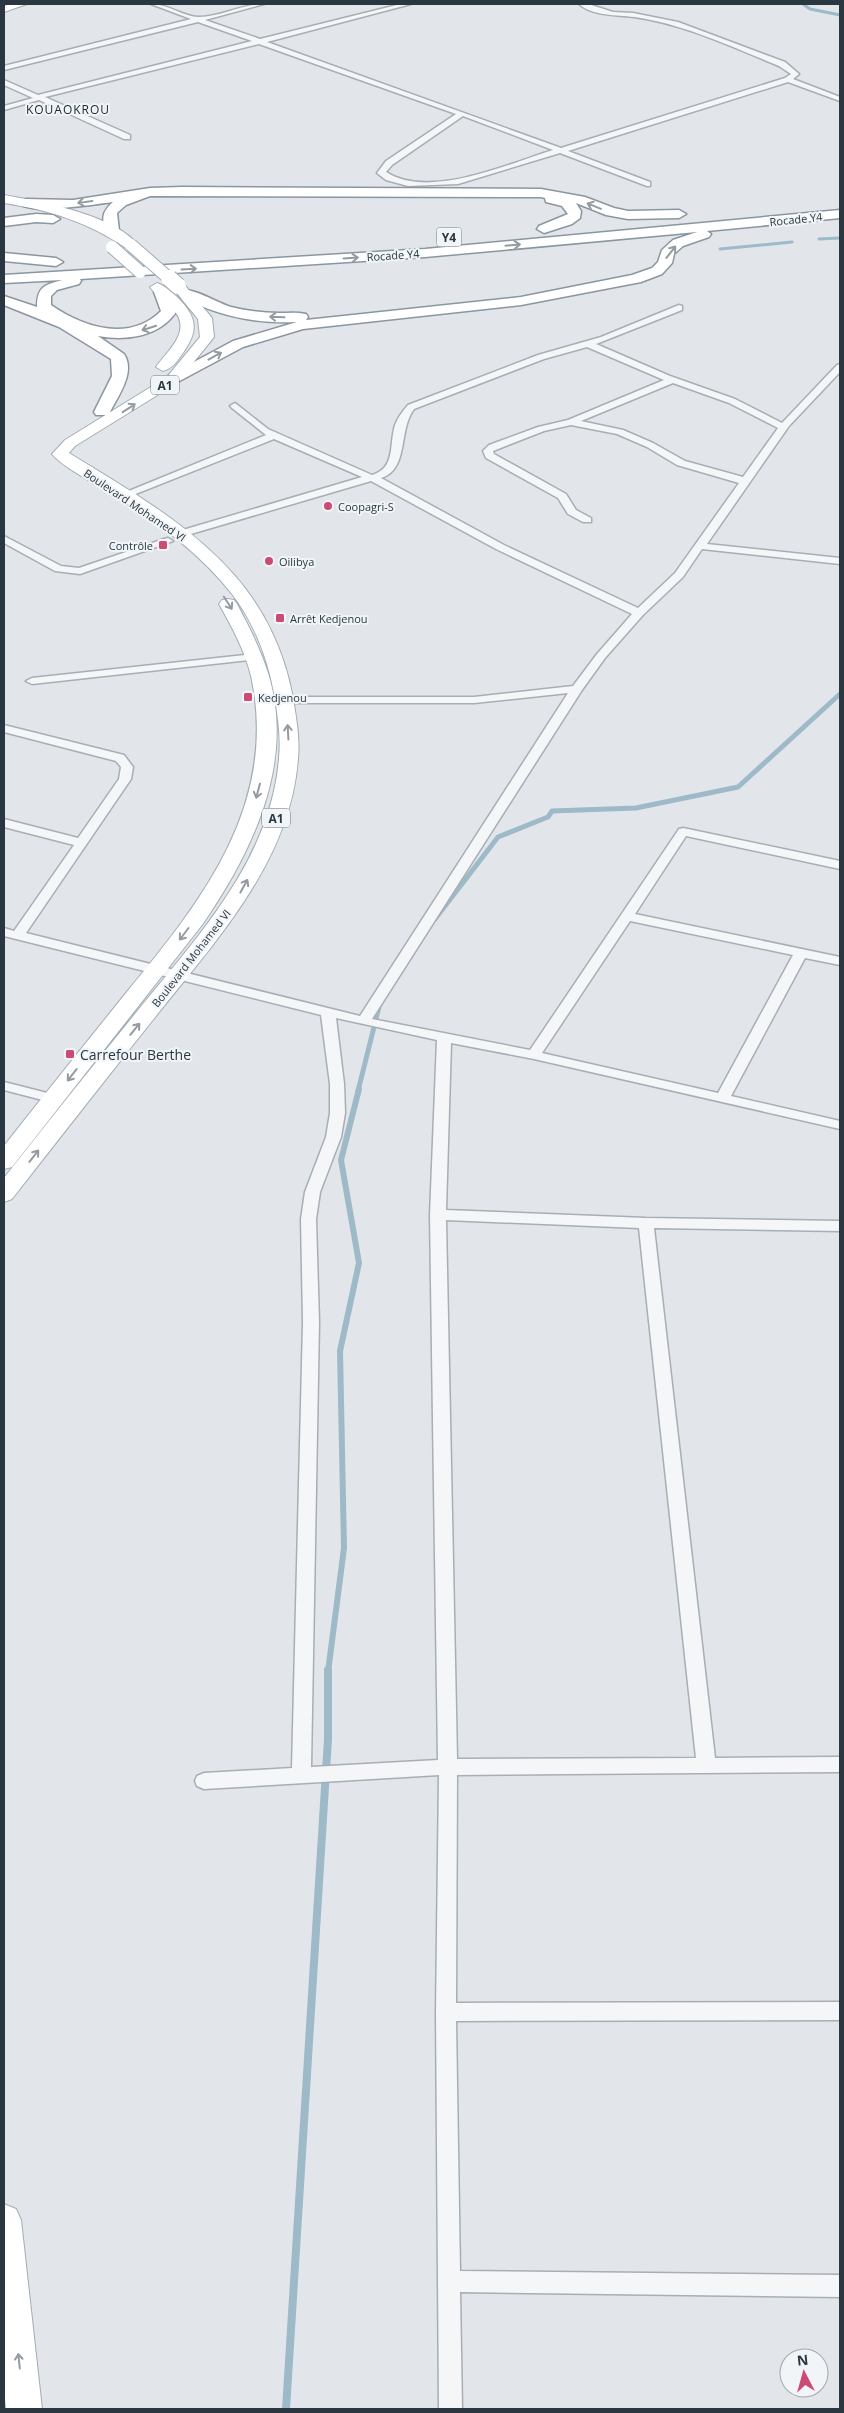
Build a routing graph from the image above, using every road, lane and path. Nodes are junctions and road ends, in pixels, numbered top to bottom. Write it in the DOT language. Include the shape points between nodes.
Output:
graph roads {
  1 [pos="22,4"];
  2 [pos="154,4"];
  3 [pos="256,4"];
  4 [pos="408,4"];
  5 [pos="582,4"];
  6 [pos="4,9"];
  7 [pos="195,20"];
  8 [pos="259,43"];
  9 [pos="4,68"];
  10 [pos="788,80"];
  11 [pos="4,82"];
  12 [pos="39,98"];
  13 [pos="840,99"];
  14 [pos="4,108"];
  15 [pos="461,114"];
  16 [pos="127,137"];
  17 [pos="558,150"];
  18 [pos="647,184"];
  19 [pos="4,199"];
  20 [pos="840,202"];
  21 [pos="26,203"];
  22 [pos="4,206"];
  23 [pos="747,210"];
  24 [pos="718,212"];
  25 [pos="689,213"];
  26 [pos="840,214"];
  27 [pos="66,220"];
  28 [pos="776,221"];
  29 [pos="4,222"];
  30 [pos="544,229"];
  31 [pos="112,231"];
  32 [pos="581,239"];
  33 [pos="637,247"];
  34 [pos="4,258"];
  35 [pos="56,262"];
  36 [pos="643,262"];
  37 [pos="4,265"];
  38 [pos="123,273"];
  39 [pos="4,279"];
  40 [pos="159,289"];
  41 [pos="181,290"];
  42 [pos="4,300"];
  43 [pos="679,308"];
  44 [pos="588,344"];
  45 [pos="840,366"];
  46 [pos="172,380"];
  47 [pos="673,380"];
  48 [pos="236,406"];
  49 [pos="102,412"];
  50 [pos="571,422"];
  51 [pos="783,427"];
  52 [pos="274,435"];
  53 [pos="374,479"];
  54 [pos="745,481"];
  55 [pos="124,495"];
  56 [pos="587,520"];
  57 [pos="174,537"];
  58 [pos="4,539"];
  59 [pos="700,546"];
  60 [pos="840,561"];
  61 [pos="639,613"];
  62 [pos="254,657"];
  63 [pos="32,681"];
  64 [pos="577,689"];
  65 [pos="285,700"];
  66 [pos="4,728"];
  67 [pos="4,823"];
  68 [pos="82,843"];
  69 [pos="840,865"];
  70 [pos="626,916"];
  71 [pos="4,932"];
  72 [pos="18,935"];
  73 [pos="801,952"];
  74 [pos="840,960"];
  75 [pos="156,971"];
  76 [pos="178,976"];
  77 [pos="328,1013"];
  78 [pos="364,1022"];
  79 [pos="444,1038"];
  80 [pos="534,1055"];
  81 [pos="4,1086"];
  82 [pos="724,1097"];
  83 [pos="54,1099"];
  84 [pos="840,1125"];
  85 [pos="4,1162"];
  86 [pos="4,1194"];
  87 [pos="438,1215"];
  88 [pos="646,1223"];
  89 [pos="840,1226"];
  90 [pos="706,1764"];
  91 [pos="840,1765"];
  92 [pos="448,1767"];
  93 [pos="301,1775"];
  94 [pos="204,1781"];
  95 [pos="840,2011"];
  96 [pos="446,2012"];
  97 [pos="4,2220"];
  98 [pos="448,2281"];
  99 [pos="840,2286"];
  100 [pos="24,2409"];
  101 [pos="450,2409"];
  1 -- 6 [label="main road"];
  2 -- 7 [label="street"];
  3 -- 7 [label="street"];
  4 -- 8 [label="street"];
  5 -- 10 [label="street" via="612,14 695,29 782,64 795,74"];
  7 -- 8 [label="street"];
  7 -- 9 [label="street"];
  8 -- 12 [label="street"];
  8 -- 15 [label="street"];
  10 -- 13 [label="street"];
  10 -- 17 [label="street"];
  11 -- 12 [label="street"];
  12 -- 14 [label="street"];
  12 -- 16 [label="street"];
  15 -- 17 [label="street"];
  15 -- 17 [label="street" via="389,163 381,173 400,182 458,182"];
  17 -- 18 [label="street"];
  19 -- 21 [label="main road, Boulevard Mohamed VI / A1"];
  20 -- 23 [label="highway, Rocade Y4 / Y4"];
  25 -- 21 [label="highway, one-way" via="628,215 580,200 541,193 175,191 73,204"];
  21 -- 31 [label="main road, Boulevard Mohamed VI / A1" via="84,218"];
  22 -- 27 [label="main road, Boulevard Mohamed VI / A1"];
  23 -- 24 [label="highway"];
  23 -- 30 [label="highway, Rocade Y4 / Y4"];
  26 -- 28 [label="highway, Rocade Y4 / Y4"];
  27 -- 29 [label="highway" via="36,218"];
  27 -- 40 [label="main road, Boulevard Mohamed VI / A1, bridge" via="96,235"];
  28 -- 32 [label="highway, Rocade Y4 / Y4"];
  46 -- 28 [label="highway, one-way" via="238,344 265,334 302,325 521,301 636,279 657,271 667,253 678,243 695,236"];
  30 -- 31 [label="highway" via="575,215 572,207 540,197 191,193 157,194 122,202 110,212"];
  30 -- 35 [label="highway, Rocade Y4 / Y4" via="284,250"];
  31 -- 41 [label="main road, Boulevard Mohamed VI / A1, bridge"];
  32 -- 33 [label="highway"];
  38 -- 32 [label="highway, Rocade Y4 / Y4, one-way"];
  34 -- 35 [label="highway"];
  35 -- 37 [label="highway, Rocade Y4 / Y4"];
  36 -- 41 [label="highway, one-way" via="640,267 618,275 514,294 298,317 239,315 219,310"];
  38 -- 39 [label="highway, Rocade Y4 / Y4"];
  40 -- 38 [label="highway, one-way" via="170,312 158,325 126,333 101,332 78,326 54,315 44,306 44,295 52,287"];
  40 -- 49 [label="main road, Boulevard Mohamed VI / A1" via="189,322 188,334 173,358 147,381"];
  41 -- 46 [label="main road, Boulevard Mohamed VI / A1" via="205,318 207,337"];
  42 -- 49 [label="highway" via="44,315 102,344 119,358 120,376"];
  43 -- 44 [label="street"];
  44 -- 47 [label="street"];
  44 -- 53 [label="street" via="410,407 399,422 392,469"];
  45 -- 51 [label="street"];
  55 -- 46 [label="main road, Boulevard Mohamed VI / A1, one-way" via="60,454 70,443"];
  47 -- 50 [label="street"];
  47 -- 51 [label="street" via="726,399"];
  48 -- 52 [label="street"];
  49 -- 57 [label="main road, Boulevard Mohamed VI / A1" via="54,439 45,449"];
  50 -- 54 [label="street" via="620,432 690,466"];
  50 -- 56 [label="street" via="533,432 488,451 490,456 562,496 572,512"];
  51 -- 54 [label="street"];
  52 -- 53 [label="street"];
  52 -- 55 [label="street"];
  53 -- 57 [label="street"];
  53 -- 61 [label="street" via="500,547"];
  54 -- 59 [label="street"];
  55 -- 57 [label="main road, Boulevard Mohamed VI / A1"];
  57 -- 58 [label="street" via="80,571 69,572"];
  57 -- 62 [label="main road, Boulevard Mohamed VI / A1, one-way" via="215,584 242,626"];
  57 -- 65 [label="main road, Boulevard Mohamed VI / A1" via="229,578 246,601 275,658"];
  59 -- 60 [label="street"];
  59 -- 61 [label="street" via="679,575"];
  61 -- 64 [label="street"];
  62 -- 63 [label="street"];
  62 -- 75 [label="main road, Boulevard Mohamed VI / A1, one-way" via="265,692 269,724 265,765 254,806 242,842 217,888"];
  64 -- 65 [label="street" via="474,700"];
  64 -- 78 [label="street"];
  76 -- 65 [label="main road, Boulevard Mohamed VI / A1, one-way" via="241,892 266,845 280,809 288,765"];
  66 -- 68 [label="street" via="120,758 127,767 125,779"];
  67 -- 68 [label="street"];
  68 -- 72 [label="street"];
  69 -- 70 [label="street" via="683,832"];
  70 -- 73 [label="street"];
  70 -- 80 [label="street"];
  71 -- 72 [label="street"];
  72 -- 75 [label="street"];
  73 -- 74 [label="street"];
  73 -- 82 [label="street"];
  75 -- 76 [label="street"];
  75 -- 83 [label="main road, Boulevard Mohamed VI / A1, one-way"];
  76 -- 77 [label="street"];
  86 -- 76 [label="main road, Boulevard Mohamed VI / A1, one-way"];
  77 -- 78 [label="street"];
  77 -- 93 [label="street" via="337,1089 336,1125 331,1147 314,1183 309,1222 313,1312"];
  78 -- 79 [label="street"];
  79 -- 80 [label="street"];
  79 -- 87 [label="street"];
  80 -- 82 [label="street"];
  81 -- 83 [label="street"];
  82 -- 84 [label="street"];
  83 -- 85 [label="main road, Boulevard Mohamed VI / A1"];
  87 -- 88 [label="street"];
  87 -- 92 [label="street"];
  88 -- 89 [label="street"];
  88 -- 90 [label="street"];
  90 -- 91 [label="street"];
  90 -- 92 [label="street"];
  92 -- 93 [label="street"];
  92 -- 96 [label="street"];
  93 -- 94 [label="street"];
  95 -- 96 [label="street"];
  96 -- 98 [label="street"];
  100 -- 97 [label="main road, one-way"];
  98 -- 99 [label="street"];
  98 -- 101 [label="street"];
}
